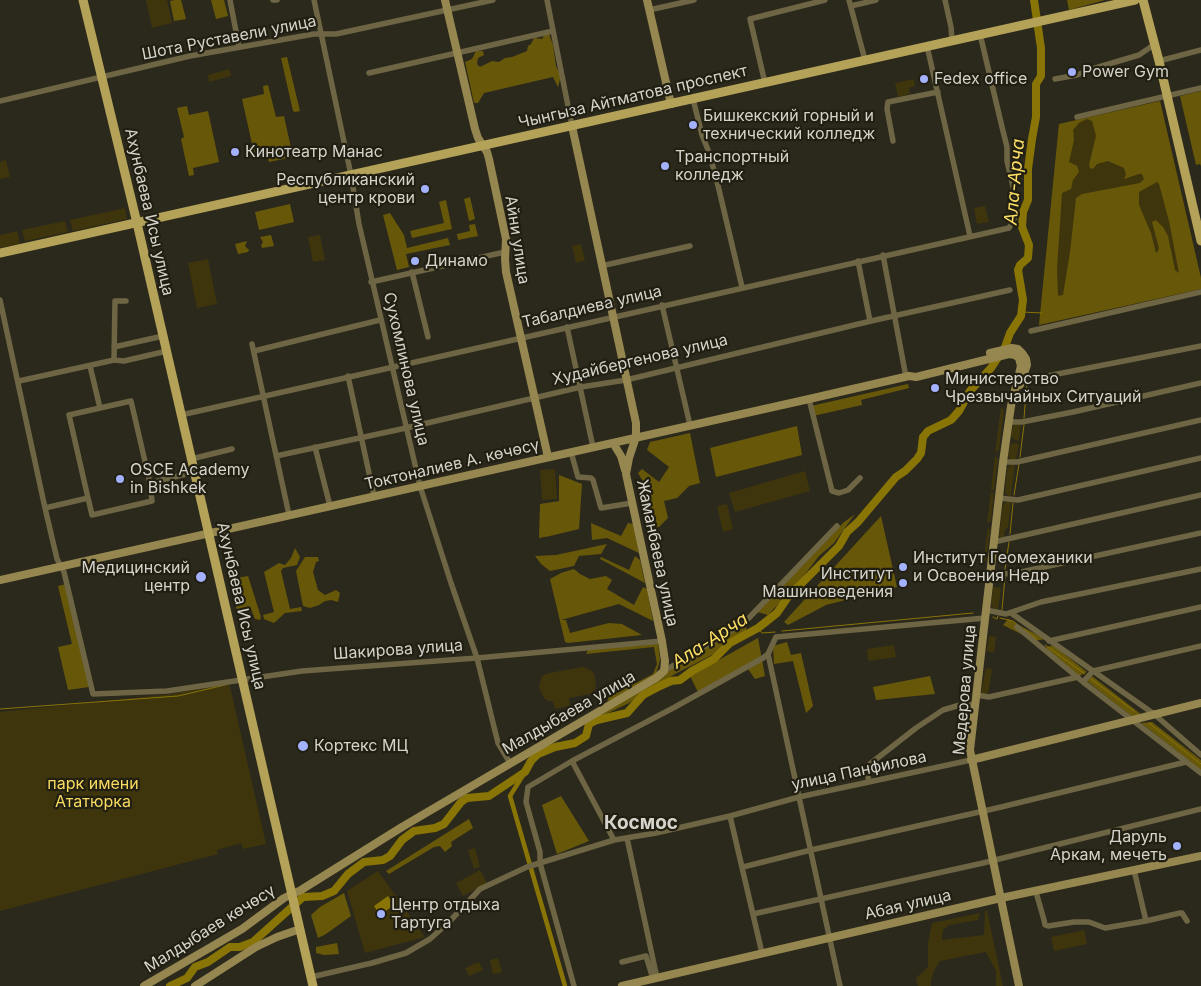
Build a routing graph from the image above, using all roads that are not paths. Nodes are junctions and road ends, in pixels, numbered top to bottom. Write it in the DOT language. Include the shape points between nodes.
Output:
graph roads {
  1 [pos="83,0"];
  2 [pos="230,0"];
  3 [pos="273,0"];
  4 [pos="277,0"];
  5 [pos="314,0"];
  6 [pos="445,0"];
  7 [pos="493,0"];
  8 [pos="547,0"];
  9 [pos="647,0"];
  10 [pos="694,0"];
  11 [pos="825,0"];
  12 [pos="876,0"];
  13 [pos="945,0"];
  14 [pos="1135,0"];
  15 [pos="1143,0"];
  16 [pos="850,3"];
  17 [pos="448,10"];
  18 [pos="649,10"];
  19 [pos="553,31"];
  20 [pos="321,34"];
  21 [pos="980,34"];
  22 [pos="952,41"];
  23 [pos="1155,44"];
  24 [pos="927,46"];
  25 [pos="240,48"];
  26 [pos="1201,50"];
  27 [pos="457,54"];
  28 [pos="865,60"];
  29 [pos="1159,61"];
  30 [pos="368,73"];
  31 [pos="102,78"];
  32 [pos="1055,79"];
  33 [pos="765,83"];
  34 [pos="1201,88"];
  35 [pos="938,92"];
  36 [pos="1167,96"];
  37 [pos="694,98"];
  38 [pos="0,101"];
  39 [pos="671,104"];
  40 [pos="1077,117"];
  41 [pos="572,126"];
  42 [pos="893,141"];
  43 [pos="482,146"];
  44 [pos="351,175"];
  45 [pos="137,223"];
  46 [pos="970,236"];
  47 [pos="1201,241"];
  48 [pos="690,246"];
  49 [pos="506,252"];
  50 [pos="0,253"];
  51 [pos="883,255"];
  52 [pos="858,261"];
  53 [pos="601,266"];
  54 [pos="412,272"];
  55 [pos="371,282"];
  56 [pos="742,287"];
  57 [pos="1010,290"];
  58 [pos="1201,292"];
  59 [pos="0,300"];
  60 [pos="126,301"];
  61 [pos="662,305"];
  62 [pos="894,316"];
  63 [pos="613,318"];
  64 [pos="380,320"];
  65 [pos="870,321"];
  66 [pos="567,327"];
  67 [pos="1030,331"];
  68 [pos="163,336"];
  69 [pos="521,337"];
  70 [pos="428,338"];
  71 [pos="252,344"];
  72 [pos="1201,346"];
  73 [pos="114,347"];
  74 [pos="254,351"];
  75 [pos="167,352"];
  76 [pos="1017,352"];
  77 [pos="114,360"];
  78 [pos="90,366"];
  79 [pos="391,367"];
  80 [pos="676,367"];
  81 [pos="348,376"];
  82 [pos="1024,376"];
  83 [pos="908,377"];
  84 [pos="626,380"];
  85 [pos="19,381"];
  86 [pos="1201,383"];
  87 [pos="581,387"];
  88 [pos="1015,393"];
  89 [pos="263,395"];
  90 [pos="809,398"];
  91 [pos="534,399"];
  92 [pos="100,408"];
  93 [pos="181,415"];
  94 [pos="1201,420"];
  95 [pos="1008,422"];
  96 [pos="690,425"];
  97 [pos="406,428"];
  98 [pos="636,437"];
  99 [pos="362,438"];
  100 [pos="613,443"];
  101 [pos="315,447"];
  102 [pos="593,447"];
  103 [pos="232,449"];
  104 [pos="571,452"];
  105 [pos="276,456"];
  106 [pos="548,457"];
  107 [pos="1201,458"];
  108 [pos="191,459"];
  109 [pos="1003,462"];
  110 [pos="194,472"];
  111 [pos="626,474"];
  112 [pos="860,478"];
  113 [pos="150,483"];
  114 [pos="420,486"];
  115 [pos="1201,495"];
  116 [pos="374,496"];
  117 [pos="88,498"];
  118 [pos="999,498"];
  119 [pos="632,503"];
  120 [pos="330,506"];
  121 [pos="45,508"];
  122 [pos="289,515"];
  123 [pos="837,526"];
  124 [pos="209,533"];
  125 [pos="1201,533"];
  126 [pos="994,542"];
  127 [pos="61,566"];
  128 [pos="1201,569"];
  129 [pos="990,573"];
  130 [pos="0,580"];
  131 [pos="1201,607"];
  132 [pos="1011,613"];
  133 [pos="985,614"];
  134 [pos="1017,627"];
  135 [pos="662,641"];
  136 [pos="1050,641"];
  137 [pos="1037,642"];
  138 [pos="1201,646"];
  139 [pos="768,654"];
  140 [pos="477,658"];
  141 [pos="664,671"];
  142 [pos="1093,671"];
  143 [pos="242,680"];
  144 [pos="1080,680"];
  145 [pos="976,695"];
  146 [pos="1201,703"];
  147 [pos="975,705"];
  148 [pos="1154,714"];
  149 [pos="1132,720"];
  150 [pos="1201,746"];
  151 [pos="1194,748"];
  152 [pos="1201,755"];
  153 [pos="971,760"];
  154 [pos="572,761"];
  155 [pos="1186,762"];
  156 [pos="510,763"];
  157 [pos="1201,773"];
  158 [pos="869,782"];
  159 [pos="799,797"];
  160 [pos="1201,809"];
  161 [pos="982,811"];
  162 [pos="730,816"];
  163 [pos="627,838"];
  164 [pos="614,840"];
  165 [pos="811,850"];
  166 [pos="1201,856"];
  167 [pos="993,860"];
  168 [pos="537,864"];
  169 [pos="743,867"];
  170 [pos="1134,870"];
  171 [pos="1036,892"];
  172 [pos="292,897"];
  173 [pos="822,898"];
  174 [pos="1001,898"];
  175 [pos="753,914"];
  176 [pos="1187,920"];
  177 [pos="1146,921"];
  178 [pos="299,925"];
  179 [pos="830,937"];
  180 [pos="762,953"];
  181 [pos="622,962"];
  182 [pos="655,978"];
  183 [pos="312,982"];
  184 [pos="144,986"];
  185 [pos="195,986"];
  186 [pos="574,986"];
  187 [pos="622,986"];
  188 [pos="840,986"];
  189 [pos="1019,986"];
  1 -- 31 [label="main road, Ахунбаева Исы улица"];
  2 -- 25 [label="street"];
  3 -- 4 [label="street"];
  5 -- 20 [label="street, Сухомлинова улица"];
  6 -- 17 [label="street, Айни улица"];
  7 -- 17 [label="street, Шота Руставели улица"];
  8 -- 19 [label="street, Жаманбаева улица"];
  9 -- 18 [label="street"];
  10 -- 18 [label="street"];
  11 -- 33 [label="street" via="750,19"];
  12 -- 16 [label="street"];
  13 -- 22 [label="street"];
  14 -- 21 [label="main road, Чынгыза Айтматова проспект"];
  15 -- 23 [label="main road"];
  16 -- 28 [label="street"];
  17 -- 20 [label="street, Шота Руставели улица" via="336,34"];
  17 -- 27 [label="street, Айни улица"];
  18 -- 39 [label="street"];
  19 -- 27 [label="street"];
  19 -- 41 [label="street, Жаманбаева улица"];
  20 -- 25 [label="street, Шота Руставели улица"];
  20 -- 44 [label="street, Сухомлинова улица"];
  21 -- 22 [label="main road, Чынгыза Айтматова проспект"];
  21 -- 46 [label="street, Табалдиева улица" via="1017,203 1010,228"];
  22 -- 24 [label="main road, Чынгыза Айтматова проспект"];
  23 -- 29 [label="main road"];
  23 -- 32 [label="street" via="1139,55"];
  24 -- 28 [label="main road, Чынгыза Айтматова проспект"];
  24 -- 35 [label="street"];
  25 -- 31 [label="street, Шота Руставели улица" via="190,56"];
  26 -- 29 [label="street"];
  27 -- 30 [label="street"];
  27 -- 43 [label="street, Айни улица"];
  28 -- 33 [label="main road, Чынгыза Айтматова проспект"];
  29 -- 36 [label="main road"];
  31 -- 38 [label="street, Шота Руставели улица"];
  31 -- 45 [label="main road, Ахунбаева Исы улица"];
  33 -- 37 [label="main road, Чынгыза Айтматова проспект"];
  34 -- 36 [label="street"];
  35 -- 42 [label="street" via="888,102"];
  35 -- 46 [label="street"];
  36 -- 40 [label="street"];
  36 -- 47 [label="main road"];
  37 -- 39 [label="main road, Чынгыза Айтматова проспект"];
  37 -- 56 [label="street"];
  39 -- 41 [label="main road, Чынгыза Айтматова проспект"];
  41 -- 43 [label="main road, Чынгыза Айтматова проспект"];
  41 -- 53 [label="street, Жаманбаева улица"];
  43 -- 44 [label="main road, Чынгыза Айтматова проспект"];
  43 -- 49 [label="street, Айни улица" via="487,152 506,238"];
  44 -- 45 [label="main road, Чынгыза Айтматова проспект"];
  44 -- 55 [label="street, Сухомлинова улица"];
  45 -- 50 [label="main road, Чынгыза Айтматова проспект"];
  45 -- 68 [label="main road, Ахунбаева Исы улица"];
  46 -- 51 [label="street, Табалдиева улица"];
  48 -- 53 [label="street"];
  49 -- 54 [label="street"];
  49 -- 69 [label="street, Айни улица" via="505,264"];
  51 -- 52 [label="street, Табалдиева улица"];
  51 -- 62 [label="street"];
  52 -- 56 [label="street, Табалдиева улица"];
  52 -- 65 [label="street"];
  53 -- 63 [label="street, Жаманбаева улица"];
  54 -- 55 [label="street"];
  54 -- 70 [label="street"];
  55 -- 64 [label="street, Сухомлинова улица"];
  56 -- 61 [label="street, Табалдиева улица"];
  57 -- 62 [label="street, Худайбергенова улица"];
  58 -- 67 [label="street"];
  59 -- 85 [label="street"];
  60 -- 73 [label="street" via="115,301"];
  61 -- 63 [label="street, Табалдиева улица"];
  61 -- 80 [label="street"];
  62 -- 65 [label="street, Худайбергенова улица"];
  62 -- 83 [label="street"];
  63 -- 66 [label="street, Табалдиева улица"];
  63 -- 84 [label="street, Жаманбаева улица"];
  64 -- 74 [label="street"];
  64 -- 79 [label="street, Сухомлинова улица"];
  65 -- 80 [label="street, Худайбергенова улица"];
  66 -- 69 [label="street, Табалдиева улица"];
  66 -- 87 [label="street"];
  68 -- 73 [label="street"];
  68 -- 75 [label="main road, Ахунбаева Исы улица"];
  69 -- 79 [label="street, Табалдиева улица"];
  69 -- 91 [label="street, Айни улица"];
  71 -- 74 [label="street"];
  72 -- 82 [label="street" via="1037,378"];
  73 -- 77 [label="street"];
  74 -- 89 [label="street"];
  75 -- 77 [label="street"];
  75 -- 93 [label="main road, Ахунбаева Исы улица"];
  76 -- 82 [label="street" via="1026,359"];
  76 -- 83 [label="street, Токтоналиев А. көчөсү"];
  76 -- 88 [label="street" via="1021,366"];
  77 -- 78 [label="street"];
  78 -- 85 [label="street"];
  78 -- 92 [label="street"];
  79 -- 81 [label="street, Табалдиева улица"];
  79 -- 97 [label="street, Сухомлинова улица"];
  80 -- 84 [label="street, Худайбергенова улица"];
  80 -- 96 [label="street"];
  81 -- 89 [label="street, Табалдиева улица"];
  81 -- 99 [label="street"];
  82 -- 88 [label="street"];
  83 -- 90 [label="street, Токтоналиев А. көчөсү"];
  84 -- 87 [label="street, Худайбергенова улица"];
  84 -- 98 [label="street, Жаманбаева улица"];
  85 -- 121 [label="street"];
  86 -- 95 [label="street" via="1073,412"];
  87 -- 91 [label="street, Худайбергенова улица"];
  87 -- 102 [label="street"];
  88 -- 95 [label="street, Медерова улица"];
  89 -- 93 [label="street, Табалдиева улица"];
  89 -- 105 [label="street"];
  90 -- 96 [label="street, Токтоналиев А. көчөсү"];
  90 -- 112 [label="street" via="832,491 848,490"];
  91 -- 97 [label="street, Худайбергенова улица"];
  91 -- 106 [label="street, Айни улица"];
  92 -- 113 [label="street" via="131,401"];
  92 -- 117 [label="street" via="69,415"];
  93 -- 108 [label="main road, Ахунбаева Исы улица"];
  94 -- 109 [label="street" via="1017,462"];
  95 -- 109 [label="street, Медерова улица"];
  96 -- 98 [label="street, Токтоналиев А. көчөсү"];
  97 -- 99 [label="street, Худайбергенова улица"];
  97 -- 114 [label="street, Сухомлинова улица"];
  98 -- 100 [label="street, Токтоналиев А. көчөсү"];
  98 -- 111 [label="street, Жаманбаева улица"];
  99 -- 101 [label="street, Худайбергенова улица"];
  99 -- 116 [label="street"];
  100 -- 102 [label="street, Токтоналиев А. көчөсү"];
  100 -- 111 [label="street"];
  101 -- 105 [label="street, Худайбергенова улица"];
  101 -- 120 [label="street"];
  102 -- 104 [label="street, Токтоналиев А. көчөсү"];
  103 -- 108 [label="street"];
  104 -- 106 [label="street, Токтоналиев А. көчөсү"];
  104 -- 119 [label="street" via="578,477 593,480 602,508"];
  105 -- 122 [label="street"];
  106 -- 114 [label="street, Токтоналиев А. көчөсү"];
  107 -- 118 [label="street" via="1018,500"];
  108 -- 110 [label="main road, Ахунбаева Исы улица"];
  109 -- 118 [label="street, Медерова улица"];
  110 -- 113 [label="street"];
  110 -- 124 [label="main road, Ахунбаева Исы улица"];
  111 -- 119 [label="street, Жаманбаева улица"];
  113 -- 117 [label="street" via="152,502 92,515"];
  114 -- 116 [label="street, Токтоналиев А. көчөсү"];
  114 -- 140 [label="street, Сухомлинова улица"];
  115 -- 126 [label="street"];
  116 -- 120 [label="street, Токтоналиев А. көчөсү"];
  117 -- 121 [label="street"];
  118 -- 126 [label="street, Медерова улица"];
  119 -- 135 [label="street, Жаманбаева улица"];
  120 -- 122 [label="street, Токтоналиев А. көчөсү"];
  121 -- 127 [label="street"];
  122 -- 124 [label="street, Токтоналиев А. көчөсү"];
  123 -- 141 [label="street, Малдыбаева улица" via="745,622"];
  124 -- 127 [label="street, Токтоналиев А. көчөсү"];
  124 -- 143 [label="main road, Ахунбаева Исы улица"];
  125 -- 129 [label="street" via="1012,574"];
  126 -- 129 [label="street, Медерова улица"];
  127 -- 130 [label="street, Токтоналиев А. көчөсү"];
  127 -- 143 [label="street, Шакирова улица" via="93,694 167,691"];
  128 -- 132 [label="street" via="1041,602"];
  129 -- 133 [label="street, Медерова улица"];
  131 -- 136 [label="street"];
  132 -- 133 [label="street"];
  132 -- 136 [label="street"];
  133 -- 139 [label="street" via="780,636 776,637"];
  133 -- 145 [label="street, Медерова улица"];
  134 -- 137 [label="street"];
  135 -- 140 [label="street, Шакирова улица"];
  135 -- 141 [label="street, Жаманбаева улица"];
  136 -- 137 [label="street"];
  136 -- 142 [label="street"];
  137 -- 144 [label="street"];
  138 -- 142 [label="street"];
  139 -- 154 [label="street"];
  139 -- 159 [label="street"];
  140 -- 143 [label="street, Шакирова улица" via="302,671"];
  140 -- 156 [label="street, Сухомлинова улица" via="498,744"];
  141 -- 156 [label="street, Малдыбаева улица"];
  142 -- 144 [label="street"];
  142 -- 148 [label="street"];
  143 -- 172 [label="main road, Ахунбаева Исы улица"];
  144 -- 145 [label="street" via="989,697"];
  144 -- 149 [label="street"];
  145 -- 147 [label="street, Медерова улица"];
  146 -- 148 [label="street, улица Панфилова"];
  147 -- 153 [label="street, Медерова улица"];
  147 -- 158 [label="street" via="943,710 916,728 866,767"];
  148 -- 149 [label="street, улица Панфилова"];
  148 -- 151 [label="street"];
  149 -- 153 [label="street, улица Панфилова"];
  149 -- 155 [label="street"];
  150 -- 151 [label="street"];
  151 -- 152 [label="street"];
  153 -- 158 [label="street, улица Панфилова"];
  153 -- 161 [label="street, Медерова улица"];
  154 -- 164 [label="street"];
  154 -- 168 [label="street" via="528,787 526,802 540,852"];
  155 -- 157 [label="street"];
  155 -- 161 [label="street"];
  156 -- 172 [label="street, Малдыбаева улица"];
  158 -- 159 [label="street, улица Панфилова"];
  159 -- 162 [label="street, улица Панфилова"];
  159 -- 165 [label="street"];
  160 -- 167 [label="street"];
  161 -- 165 [label="street"];
  161 -- 167 [label="street, Медерова улица"];
  162 -- 163 [label="street, улица Панфилова"];
  162 -- 169 [label="street"];
  163 -- 164 [label="street, улица Панфилова"];
  163 -- 182 [label="street"];
  164 -- 168 [label="street, улица Панфилова"];
  165 -- 169 [label="street"];
  165 -- 173 [label="street"];
  166 -- 170 [label="street, Абая улица"];
  167 -- 173 [label="street"];
  167 -- 174 [label="street, Медерова улица"];
  168 -- 183 [label="street, улица Панфилова" via="480,889 436,934 406,953"];
  168 -- 186 [label="street"];
  169 -- 175 [label="street"];
  170 -- 171 [label="street, Абая улица"];
  170 -- 177 [label="street"];
  171 -- 174 [label="street, Абая улица"];
  171 -- 177 [label="street" via="1048,926 1089,922 1105,928"];
  172 -- 178 [label="main road, Ахунбаева Исы улица"];
  172 -- 184 [label="street, Малдыбаев көчөсү" via="284,898 242,929"];
  173 -- 175 [label="street"];
  173 -- 179 [label="street"];
  174 -- 179 [label="street, Абая улица"];
  174 -- 189 [label="street, Медерова улица"];
  175 -- 180 [label="street"];
  176 -- 177 [label="street" via="1180,913"];
  178 -- 183 [label="main road, Ахунбаева Исы улица"];
  178 -- 185 [label="street" via="256,947"];
  179 -- 180 [label="street, Абая улица"];
  179 -- 188 [label="street"];
  180 -- 182 [label="street, Абая улица"];
  181 -- 182 [label="street" via="646,956"];
  182 -- 187 [label="street, Абая улица"];
}
